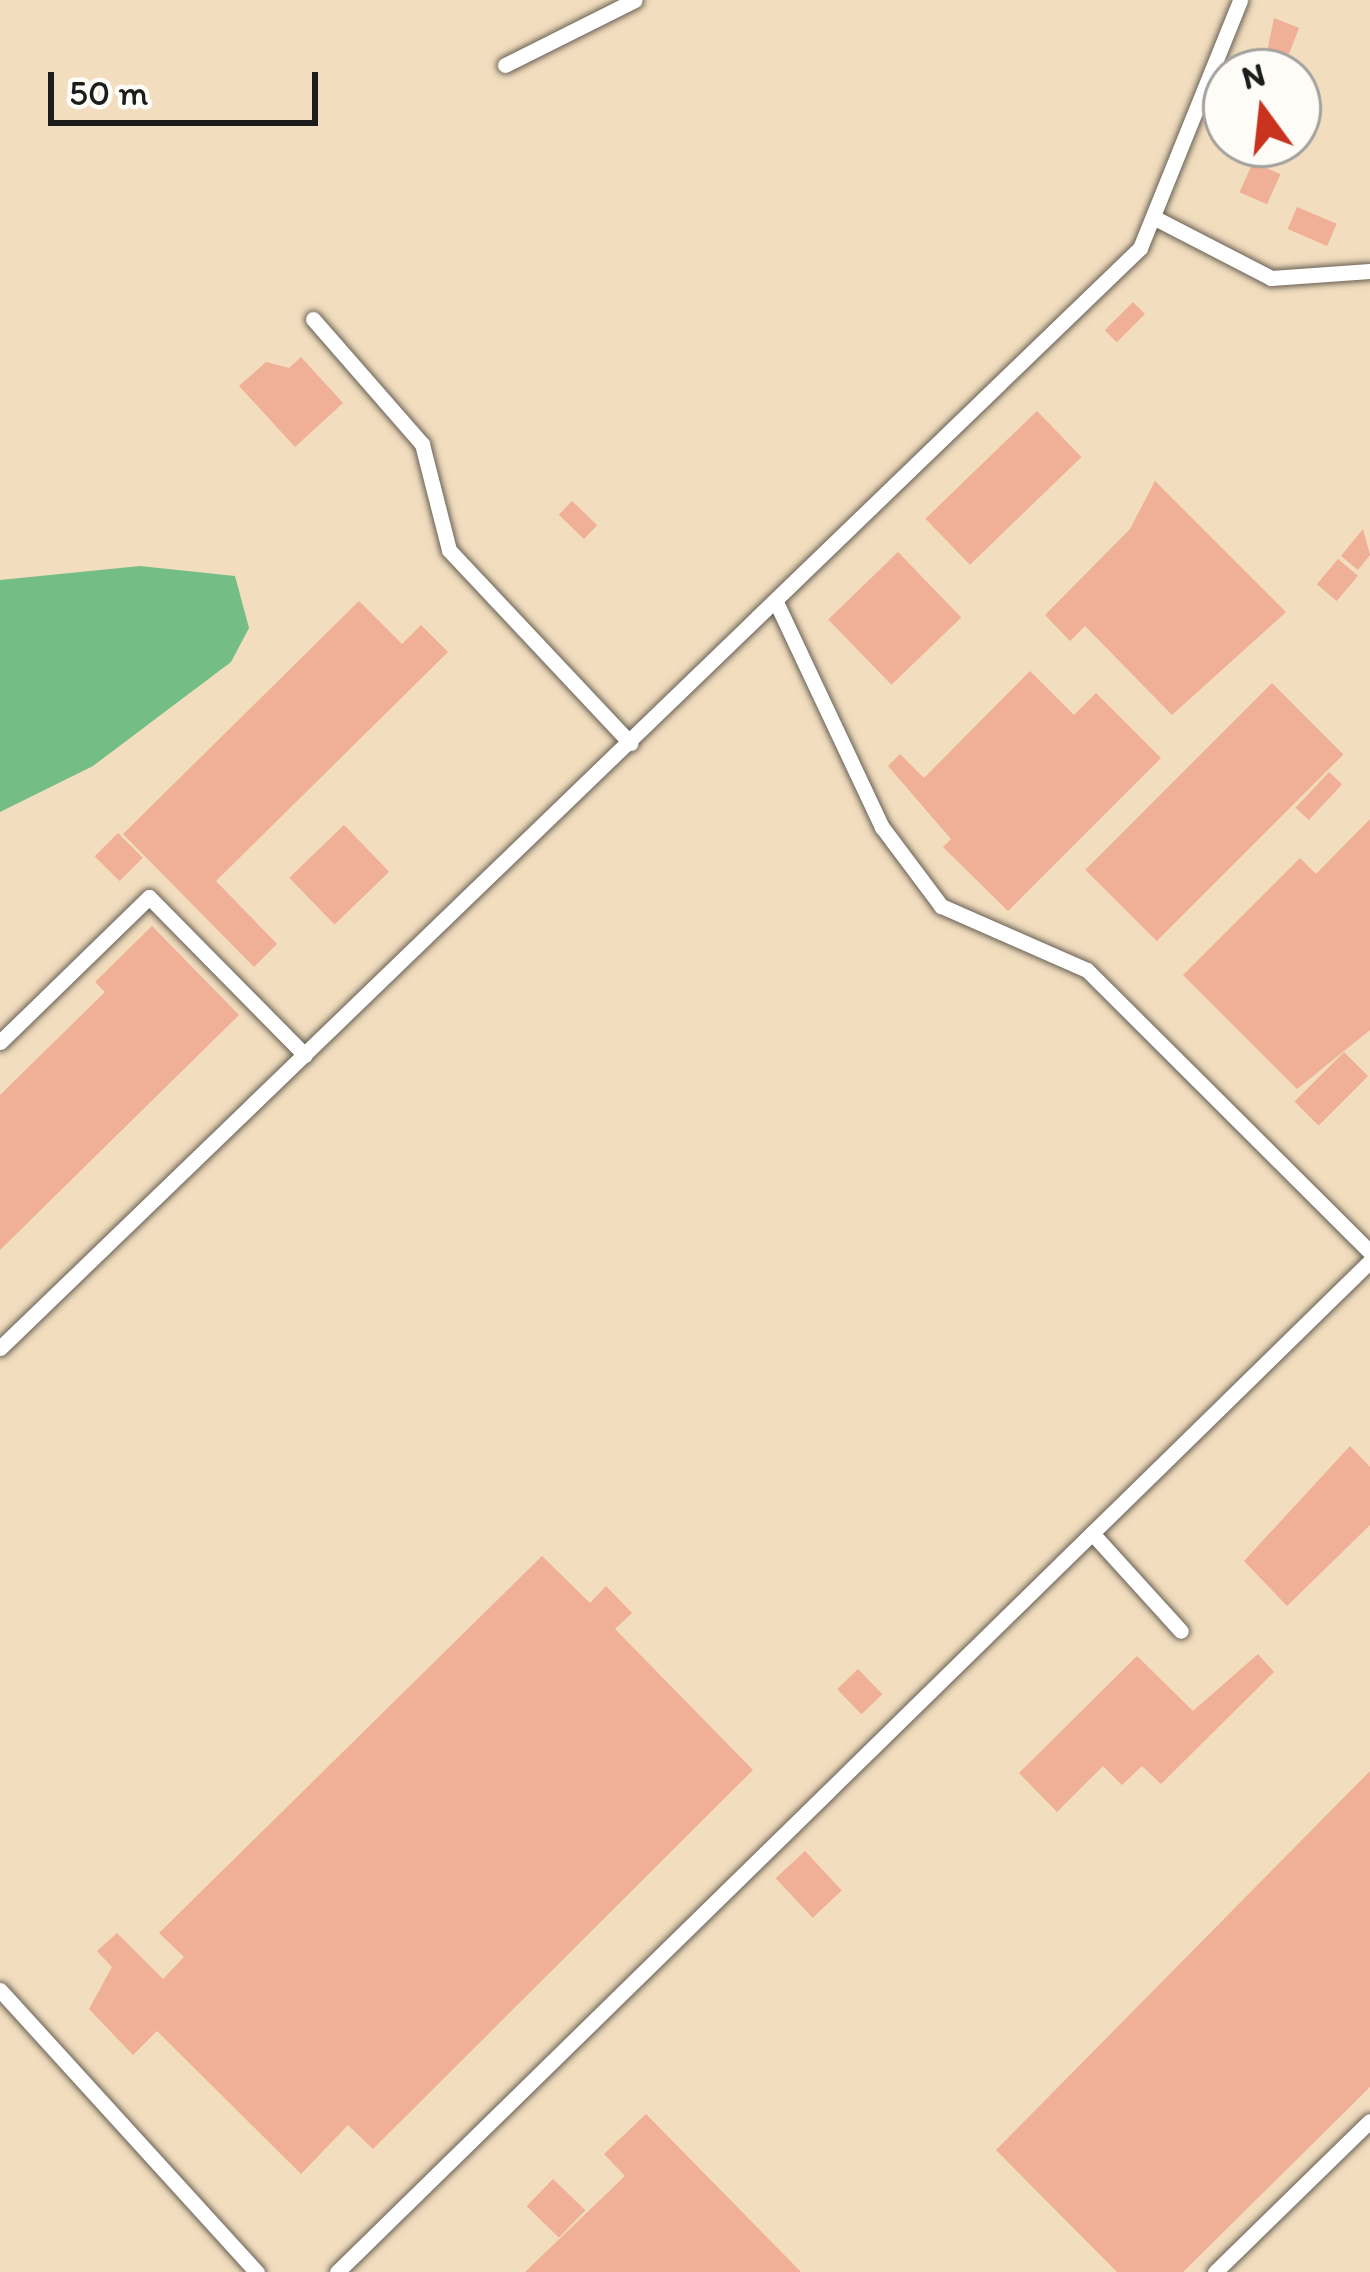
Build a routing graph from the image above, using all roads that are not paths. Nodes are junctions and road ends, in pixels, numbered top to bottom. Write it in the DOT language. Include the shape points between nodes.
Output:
graph roads {
  1 [pos="634,0"];
  2 [pos="1240,0"];
  3 [pos="506,65"];
  4 [pos="1153,217"];
  5 [pos="1370,271"];
  6 [pos="313,319"];
  7 [pos="776,602"];
  8 [pos="630,743"];
  9 [pos="0,1042"];
  10 [pos="305,1055"];
  11 [pos="1370,1257"];
  12 [pos="0,1348"];
  13 [pos="1092,1533"];
  14 [pos="1181,1631"];
  15 [pos="0,1990"];
  16 [pos="1370,2122"];
  17 [pos="257,2272"];
  18 [pos="337,2272"];
  19 [pos="1215,2272"];
  1 -- 3 [label="lane"];
  2 -- 4 [label="lane"];
  4 -- 5 [label="lane" via="1270,278"];
  4 -- 7 [label="lane" via="1140,248"];
  6 -- 8 [label="lane" via="422,444 448,550"];
  7 -- 8 [label="lane"];
  7 -- 11 [label="lane" via="882,827 941,906 1087,970"];
  8 -- 10 [label="lane"];
  9 -- 10 [label="lane" via="149,897"];
  10 -- 12 [label="lane"];
  11 -- 13 [label="lane"];
  13 -- 14 [label="lane"];
  13 -- 18 [label="lane"];
  15 -- 17 [label="lane"];
  16 -- 19 [label="lane"];
}
